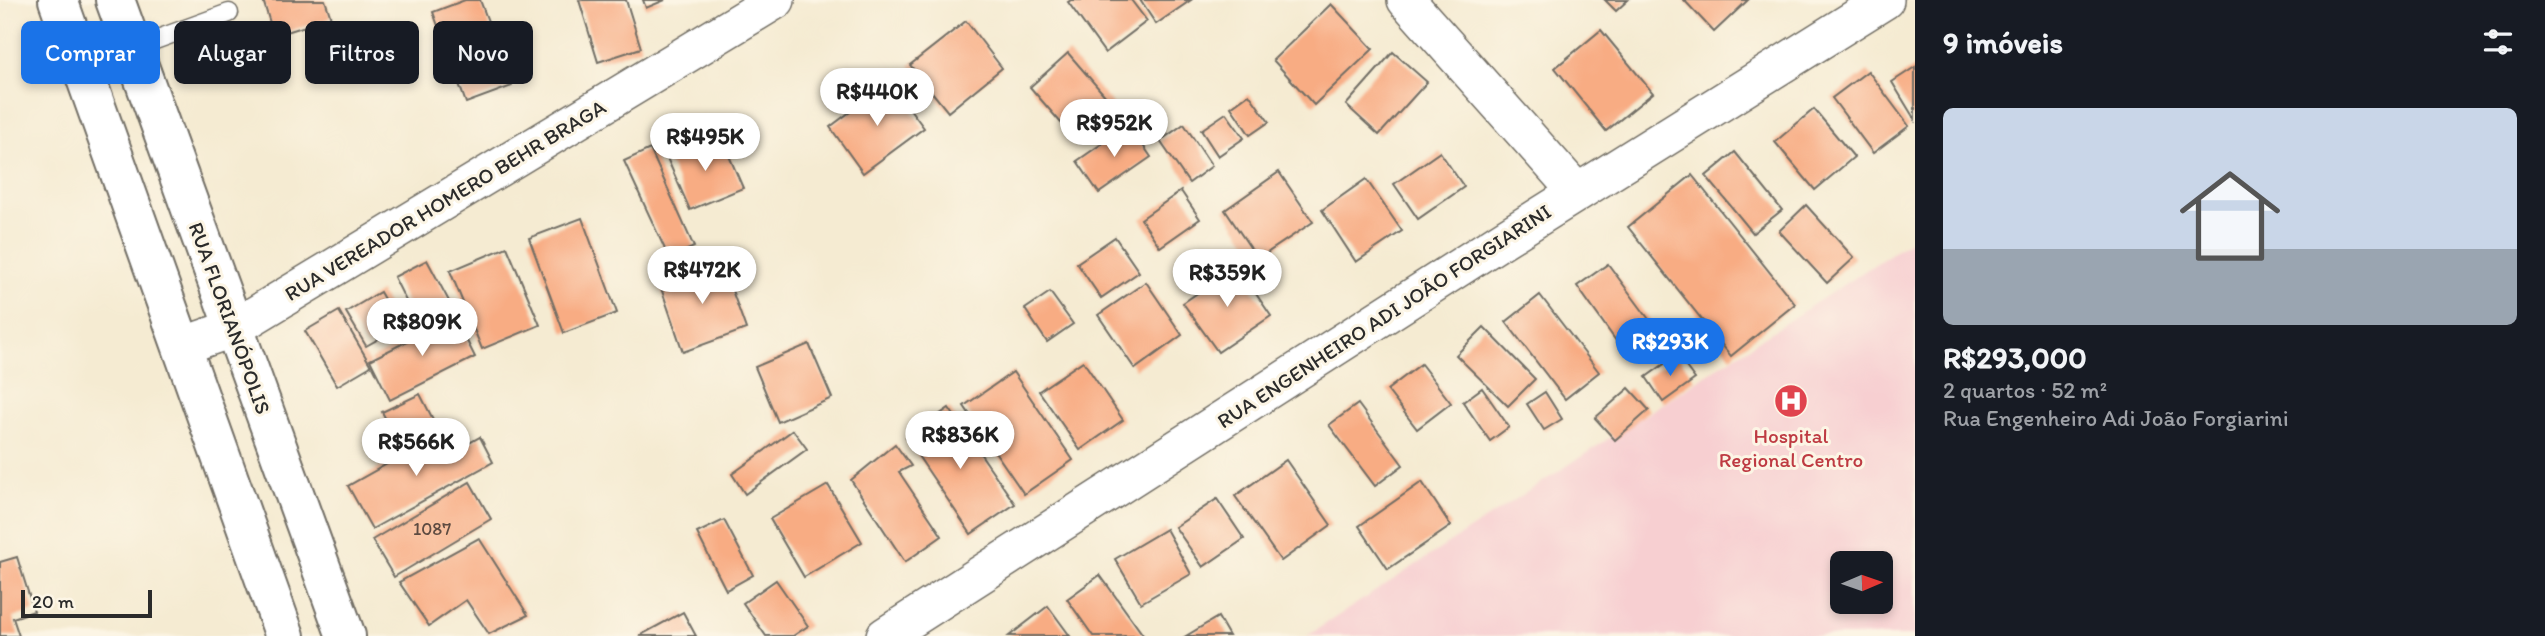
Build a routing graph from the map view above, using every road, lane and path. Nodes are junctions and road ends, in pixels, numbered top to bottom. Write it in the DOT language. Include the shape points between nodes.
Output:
graph roads {
  1 [pos="58,0"];
  2 [pos="115,0"];
  3 [pos="776,0"];
  4 [pos="1406,0"];
  5 [pos="1885,0"];
  6 [pos="229,13"];
  7 [pos="123,21"];
  8 [pos="160,38"];
  9 [pos="146,84"];
  10 [pos="1577,192"];
  11 [pos="234,328"];
  12 [pos="182,346"];
  13 [pos="285,636"];
  14 [pos="346,636"];
  15 [pos="885,636"];
  1 -- 12 [label="street"];
  2 -- 7 [label="street, RUA FLORIANÓPOLIS"];
  3 -- 11 [label="street, RUA VEREADOR HOMERO BEHR BRAGA"];
  4 -- 10 [label="street"];
  5 -- 10 [label="street, RUA ENGENHEIRO ADI JOÃO FORGIARINI"];
  6 -- 8 [label="lane"];
  9 -- 11 [label="street, RUA FLORIANÓPOLIS"];
  10 -- 15 [label="street, RUA ENGENHEIRO ADI JOÃO FORGIARINI"];
  11 -- 12 [label="street, RUA VEREADOR HOMERO BEHR BRAGA"];
  11 -- 14 [label="street, RUA FLORIANÓPOLIS"];
  12 -- 13 [label="street"];
}
